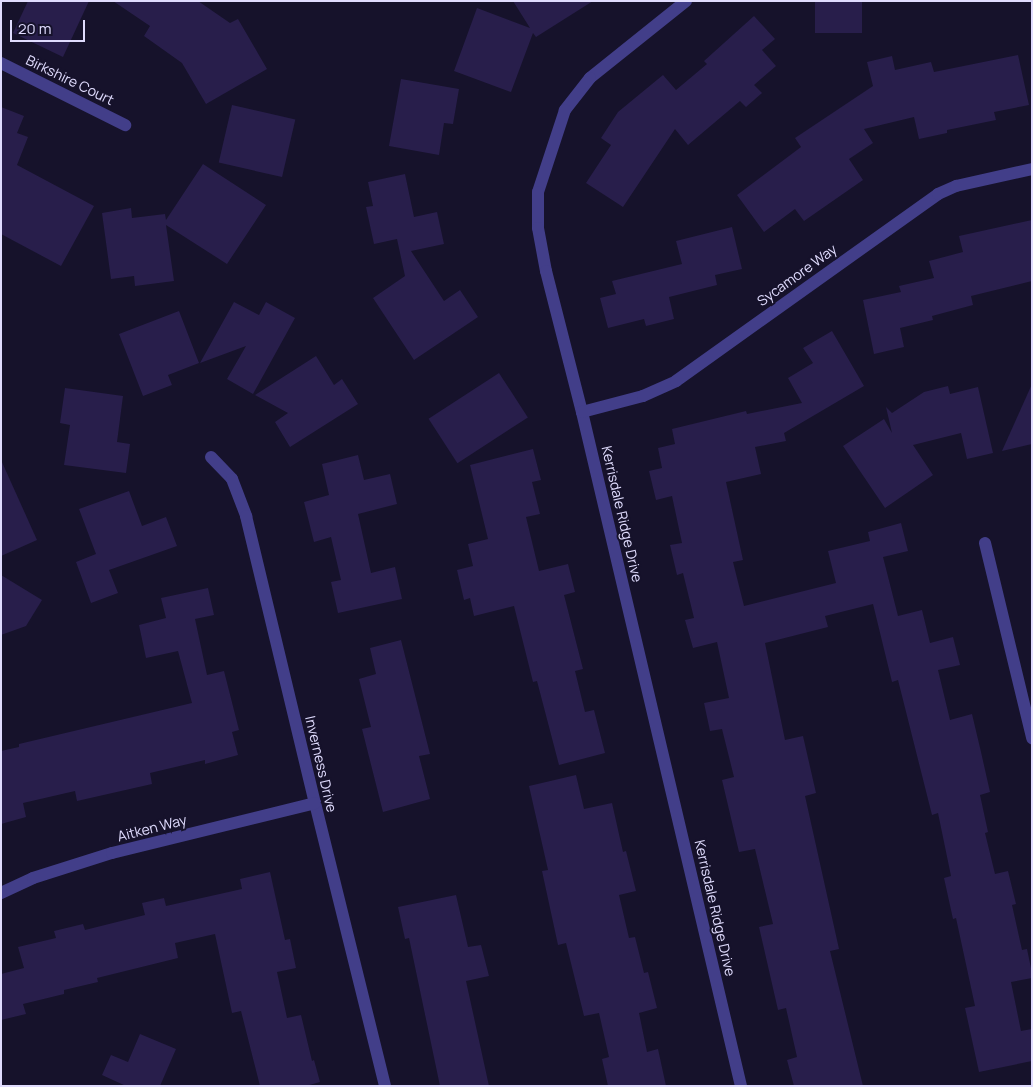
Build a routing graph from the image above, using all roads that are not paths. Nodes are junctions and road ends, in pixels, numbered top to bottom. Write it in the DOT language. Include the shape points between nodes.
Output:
graph roads {
  1 [pos="686,1"];
  2 [pos="1,63"];
  3 [pos="125,124"];
  4 [pos="1032,169"];
  5 [pos="582,412"];
  6 [pos="212,457"];
  7 [pos="985,543"];
  8 [pos="1032,738"];
  9 [pos="315,803"];
  10 [pos="1,893"];
  11 [pos="385,1086"];
  12 [pos="741,1086"];
  1 -- 5 [label="street, Kerrisdale Ridge Drive" via="590,78 565,110 538,192 538,228 546,271"];
  2 -- 3 [label="street, Birkshire Court"];
  4 -- 5 [label="street, Sycamore Way" via="956,186 938,194 676,381 643,396"];
  5 -- 12 [label="street, Kerrisdale Ridge Drive"];
  6 -- 9 [label="street, Inverness Drive" via="232,479 246,516"];
  7 -- 8 [label="street"];
  9 -- 10 [label="street, Aitken Way" via="112,853 33,878"];
  9 -- 11 [label="street, Inverness Drive"];
}
